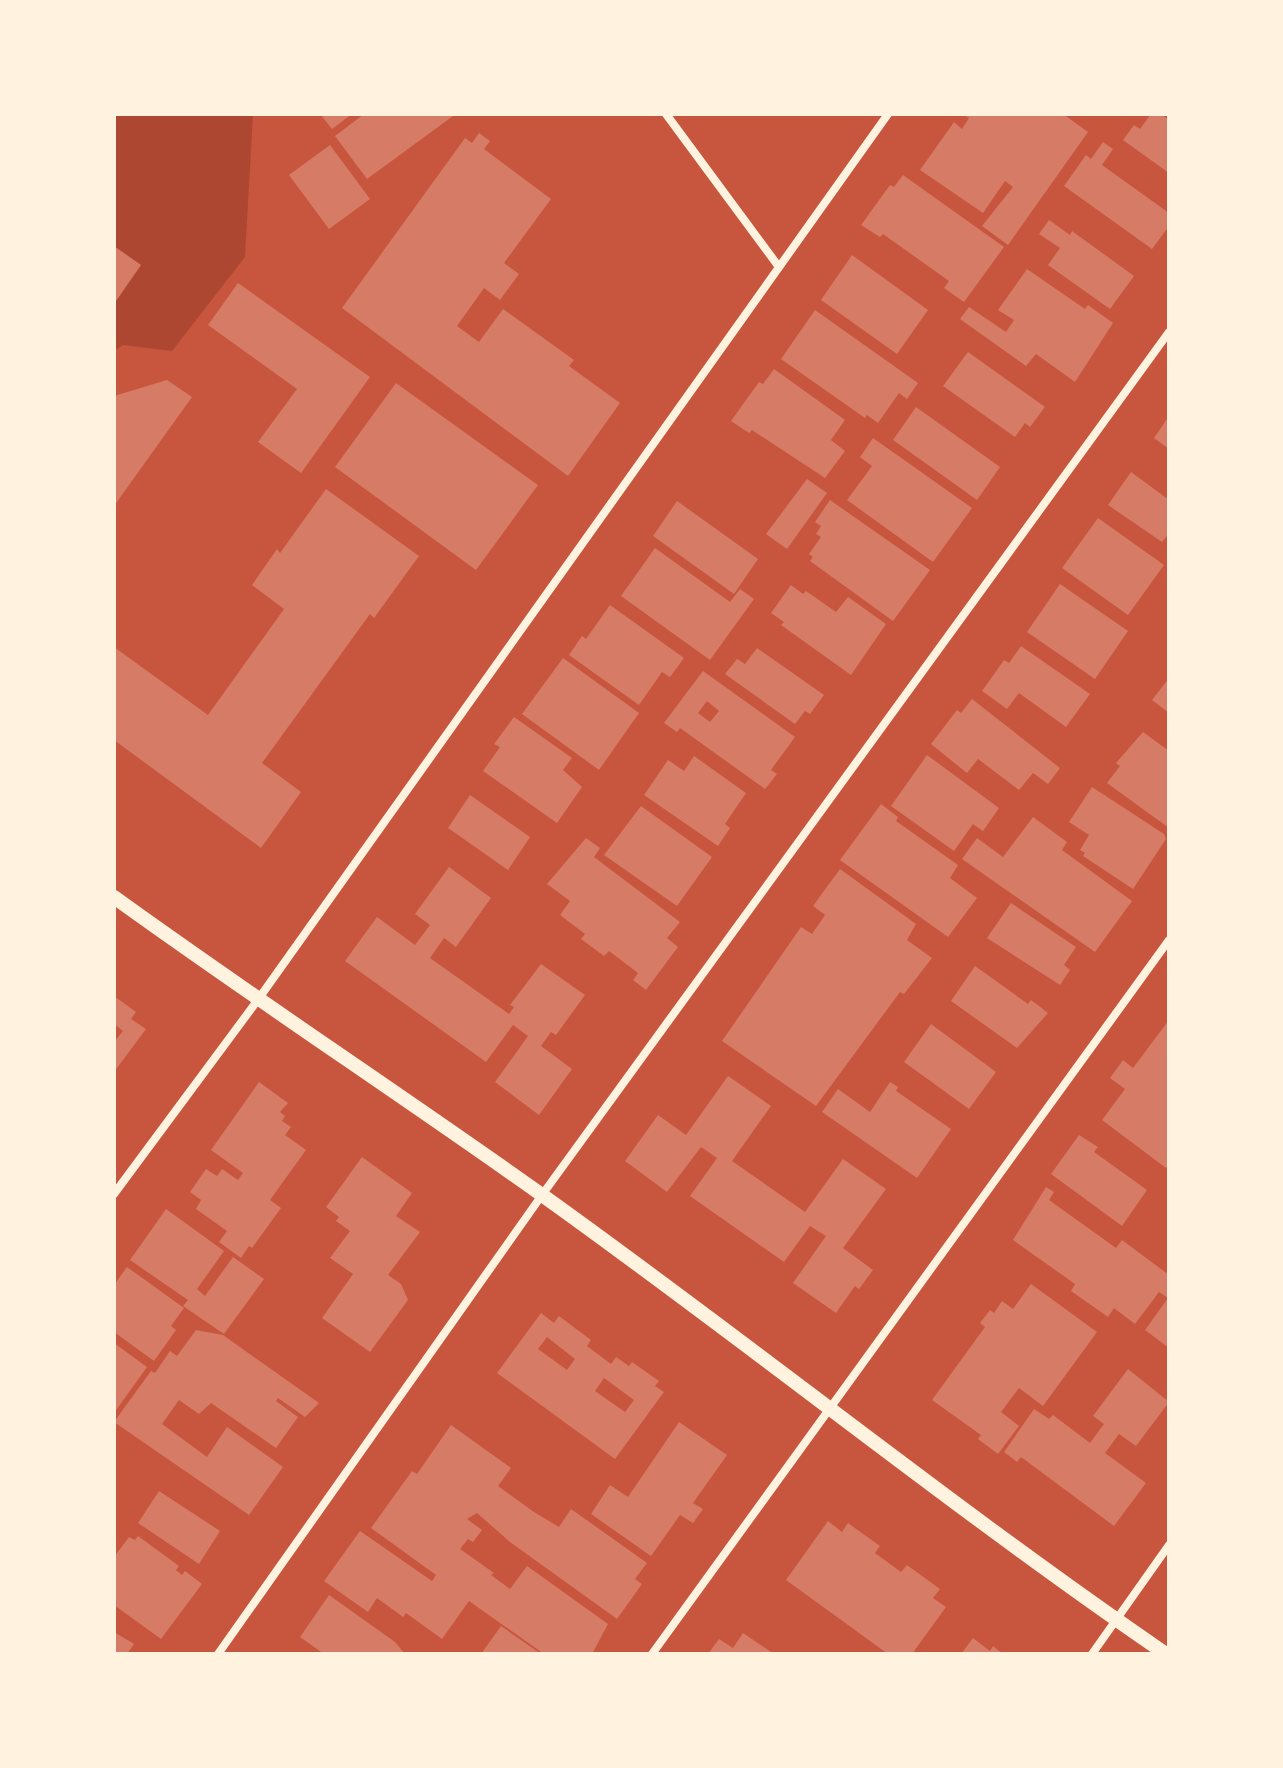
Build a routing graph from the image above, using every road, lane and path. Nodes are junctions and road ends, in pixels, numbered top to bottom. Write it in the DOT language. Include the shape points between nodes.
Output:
graph roads {
  1 [pos="666,114"];
  2 [pos="888,114"];
  3 [pos="779,267"];
  4 [pos="1169,332"];
  5 [pos="114,897"];
  6 [pos="1169,940"];
  7 [pos="257,1001"];
  8 [pos="114,1194"];
  9 [pos="542,1195"];
  10 [pos="827,1409"];
  11 [pos="1169,1545"];
  12 [pos="1116,1620"];
  13 [pos="218,1654"];
  14 [pos="652,1654"];
  15 [pos="1092,1654"];
  16 [pos="1166,1654"];
  1 -- 3 [label="street"];
  2 -- 3 [label="street"];
  3 -- 7 [label="street"];
  4 -- 9 [label="street"];
  5 -- 7 [label="street"];
  6 -- 10 [label="street"];
  7 -- 8 [label="street"];
  7 -- 9 [label="street"];
  9 -- 10 [label="street"];
  9 -- 13 [label="street"];
  10 -- 12 [label="street"];
  10 -- 14 [label="street"];
  11 -- 12 [label="street"];
  12 -- 15 [label="street"];
  12 -- 16 [label="street"];
}
